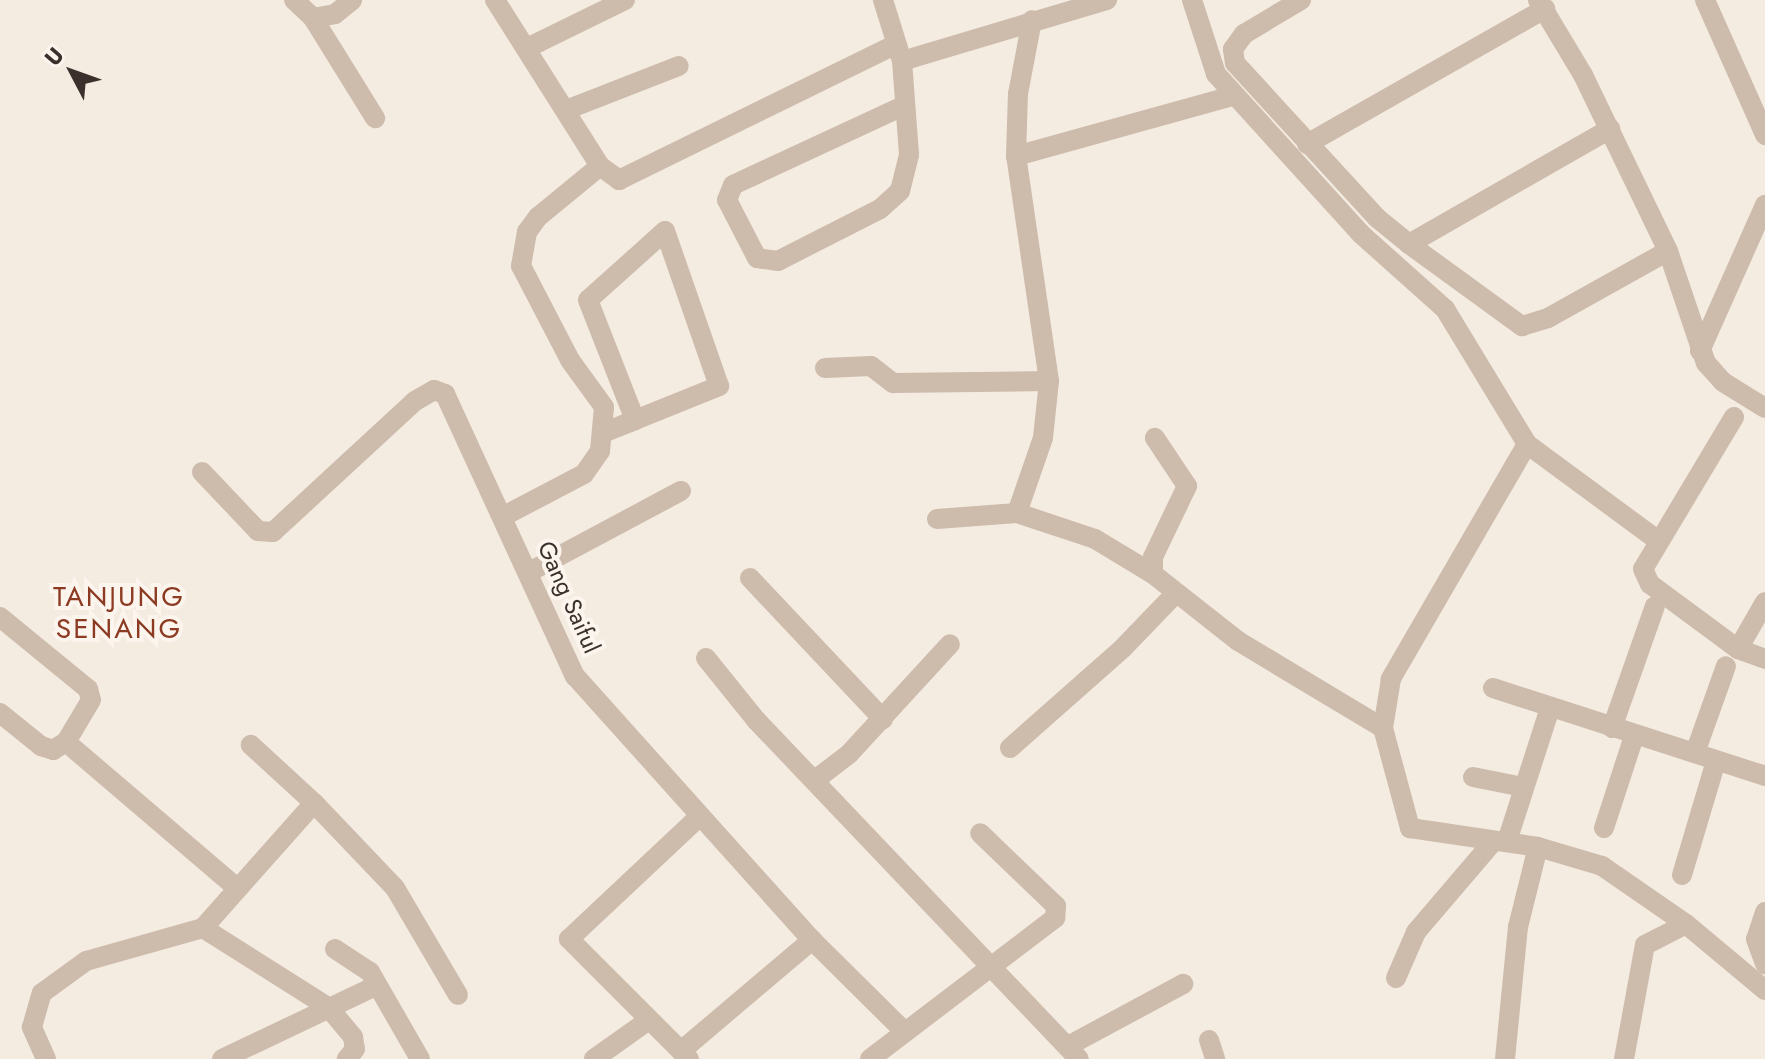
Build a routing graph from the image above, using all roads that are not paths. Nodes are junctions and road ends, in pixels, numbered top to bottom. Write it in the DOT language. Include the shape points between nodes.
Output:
graph roads {
  1 [pos="294,0"];
  2 [pos="352,0"];
  3 [pos="495,0"];
  4 [pos="625,0"];
  5 [pos="883,0"];
  6 [pos="1107,0"];
  7 [pos="1192,0"];
  8 [pos="1301,0"];
  9 [pos="1705,0"];
  10 [pos="1542,5"];
  11 [pos="313,18"];
  12 [pos="1032,20"];
  13 [pos="527,48"];
  14 [pos="899,52"];
  15 [pos="679,66"];
  16 [pos="1233,96"];
  17 [pos="903,106"];
  18 [pos="566,110"];
  19 [pos="375,118"];
  20 [pos="1610,129"];
  21 [pos="1765,135"];
  22 [pos="1307,144"];
  23 [pos="1016,156"];
  24 [pos="600,166"];
  25 [pos="1765,205"];
  26 [pos="1409,244"];
  27 [pos="1668,251"];
  28 [pos="1700,351"];
  29 [pos="825,368"];
  30 [pos="1049,381"];
  31 [pos="1765,408"];
  32 [pos="1734,417"];
  33 [pos="635,420"];
  34 [pos="603,433"];
  35 [pos="1155,438"];
  36 [pos="1527,444"];
  37 [pos="202,472"];
  38 [pos="681,491"];
  39 [pos="1017,513"];
  40 [pos="504,516"];
  41 [pos="937,519"];
  42 [pos="1657,540"];
  43 [pos="531,571"];
  44 [pos="1153,574"];
  45 [pos="750,578"];
  46 [pos="1176,593"];
  47 [pos="1765,602"];
  48 [pos="1655,606"];
  49 [pos="0,617"];
  50 [pos="950,644"];
  51 [pos="1738,649"];
  52 [pos="706,658"];
  53 [pos="1765,659"];
  54 [pos="1726,666"];
  55 [pos="1493,688"];
  56 [pos="1550,708"];
  57 [pos="0,713"];
  58 [pos="883,719"];
  59 [pos="1383,728"];
  60 [pos="1612,728"];
  61 [pos="1634,736"];
  62 [pos="66,742"];
  63 [pos="251,745"];
  64 [pos="1010,748"];
  65 [pos="1695,753"];
  66 [pos="1716,761"];
  67 [pos="1765,776"];
  68 [pos="1473,777"];
  69 [pos="815,780"];
  70 [pos="1523,787"];
  71 [pos="314,803"];
  72 [pos="699,817"];
  73 [pos="1604,828"];
  74 [pos="980,833"];
  75 [pos="1500,839"];
  76 [pos="1538,847"];
  77 [pos="1682,875"];
  78 [pos="237,888"];
  79 [pos="1765,912"];
  80 [pos="1686,924"];
  81 [pos="203,928"];
  82 [pos="812,940"];
  83 [pos="335,949"];
  84 [pos="1765,964"];
  85 [pos="993,969"];
  86 [pos="1396,978"];
  87 [pos="1183,984"];
  88 [pos="376,986"];
  89 [pos="1765,990"];
  90 [pos="458,995"];
  91 [pos="328,1007"];
  92 [pos="646,1022"];
  93 [pos="905,1032"];
  94 [pos="1073,1052"];
  95 [pos="685,1055"];
  96 [pos="46,1059"];
  97 [pos="222,1059"];
  98 [pos="347,1059"];
  99 [pos="420,1059"];
  100 [pos="594,1059"];
  101 [pos="870,1059"];
  102 [pos="1505,1059"];
  103 [pos="1624,1059"];
  1 -- 11 [label="street"];
  2 -- 11 [label="street" via="335,14"];
  3 -- 13 [label="street"];
  4 -- 13 [label="street"];
  5 -- 14 [label="street"];
  6 -- 12 [label="street"];
  7 -- 16 [label="street" via="1204,51"];
  8 -- 22 [label="street" via="1244,34 1232,55 1242,75"];
  9 -- 21 [label="street"];
  10 -- 20 [label="street"];
  10 -- 22 [label="street"];
  11 -- 19 [label="street"];
  12 -- 14 [label="street"];
  12 -- 23 [label="street" via="1018,94"];
  13 -- 18 [label="street"];
  14 -- 17 [label="street"];
  14 -- 24 [label="street" via="645,171 619,180"];
  15 -- 18 [label="street"];
  16 -- 23 [label="street"];
  16 -- 36 [label="street" via="1361,234 1445,309"];
  17 -- 17 [label="street" via="763,166 729,189 737,223 763,261 778,261 895,197 909,155"];
  18 -- 24 [label="street"];
  20 -- 26 [label="street"];
  20 -- 27 [label="street"];
  22 -- 26 [label="street"];
  23 -- 30 [label="street"];
  24 -- 34 [label="street" via="538,217 527,232 521,266 570,360 600,399"];
  25 -- 28 [label="street"];
  26 -- 27 [label="street" via="1522,326 1548,318"];
  27 -- 28 [label="street"];
  28 -- 31 [label="street" via="1723,382"];
  29 -- 30 [label="street" via="864,365 893,383"];
  30 -- 39 [label="street" via="1043,438"];
  32 -- 42 [label="street"];
  33 -- 33 [label="street" via="719,386 665,231 588,300"];
  33 -- 34 [label="street"];
  34 -- 40 [label="street" via="596,461 584,474"];
  35 -- 44 [label="street" via="1187,486 1153,557"];
  36 -- 42 [label="street"];
  36 -- 59 [label="street" via="1391,679"];
  37 -- 40 [label="street, Gang Saiful" via="258,531 273,532 434,390 445,394 457,414"];
  38 -- 43 [label="street"];
  39 -- 41 [label="street"];
  39 -- 44 [label="street" via="1080,532"];
  40 -- 43 [label="street, Gang Saiful"];
  42 -- 51 [label="street" via="1643,569 1650,584"];
  43 -- 72 [label="street, Gang Saiful" via="575,676"];
  44 -- 46 [label="street"];
  45 -- 58 [label="street"];
  46 -- 59 [label="street" via="1238,641"];
  46 -- 64 [label="street"];
  47 -- 51 [label="street"];
  48 -- 60 [label="street"];
  49 -- 62 [label="street" via="88,689 91,700"];
  50 -- 58 [label="street"];
  51 -- 53 [label="street"];
  52 -- 69 [label="street"];
  54 -- 65 [label="street"];
  55 -- 56 [label="street"];
  56 -- 60 [label="street"];
  56 -- 70 [label="street"];
  57 -- 62 [label="street" via="41,746 53,750"];
  58 -- 69 [label="street"];
  59 -- 75 [label="street" via="1410,828"];
  60 -- 61 [label="street"];
  61 -- 65 [label="street"];
  61 -- 73 [label="street"];
  62 -- 78 [label="street"];
  63 -- 71 [label="street"];
  65 -- 66 [label="street"];
  66 -- 67 [label="street"];
  66 -- 77 [label="street"];
  68 -- 70 [label="street"];
  69 -- 85 [label="street"];
  70 -- 75 [label="street"];
  71 -- 78 [label="street"];
  71 -- 90 [label="street" via="395,888"];
  72 -- 82 [label="street, Gang Saiful"];
  72 -- 92 [label="street" via="569,939"];
  74 -- 85 [label="street" via="1056,906 1051,923"];
  75 -- 76 [label="street"];
  75 -- 86 [label="street" via="1422,924"];
  76 -- 80 [label="street" via="1602,866"];
  76 -- 102 [label="street" via="1518,927"];
  78 -- 81 [label="street"];
  79 -- 84 [label="street" via="1756,939"];
  80 -- 89 [label="street"];
  80 -- 103 [label="street" via="1645,945"];
  81 -- 91 [label="street"];
  81 -- 96 [label="street" via="86,961 42,993 32,1027"];
  82 -- 93 [label="street, Gang Saiful"];
  82 -- 95 [label="street"];
  83 -- 88 [label="street" via="370,972"];
  85 -- 93 [label="street"];
  85 -- 94 [label="street"];
  87 -- 94 [label="street"];
  88 -- 91 [label="street"];
  88 -- 99 [label="street"];
  91 -- 97 [label="street"];
  91 -- 98 [label="street" via="353,1037 355,1049"];
  92 -- 95 [label="street"];
  92 -- 100 [label="street"];
  93 -- 101 [label="street"];
}
